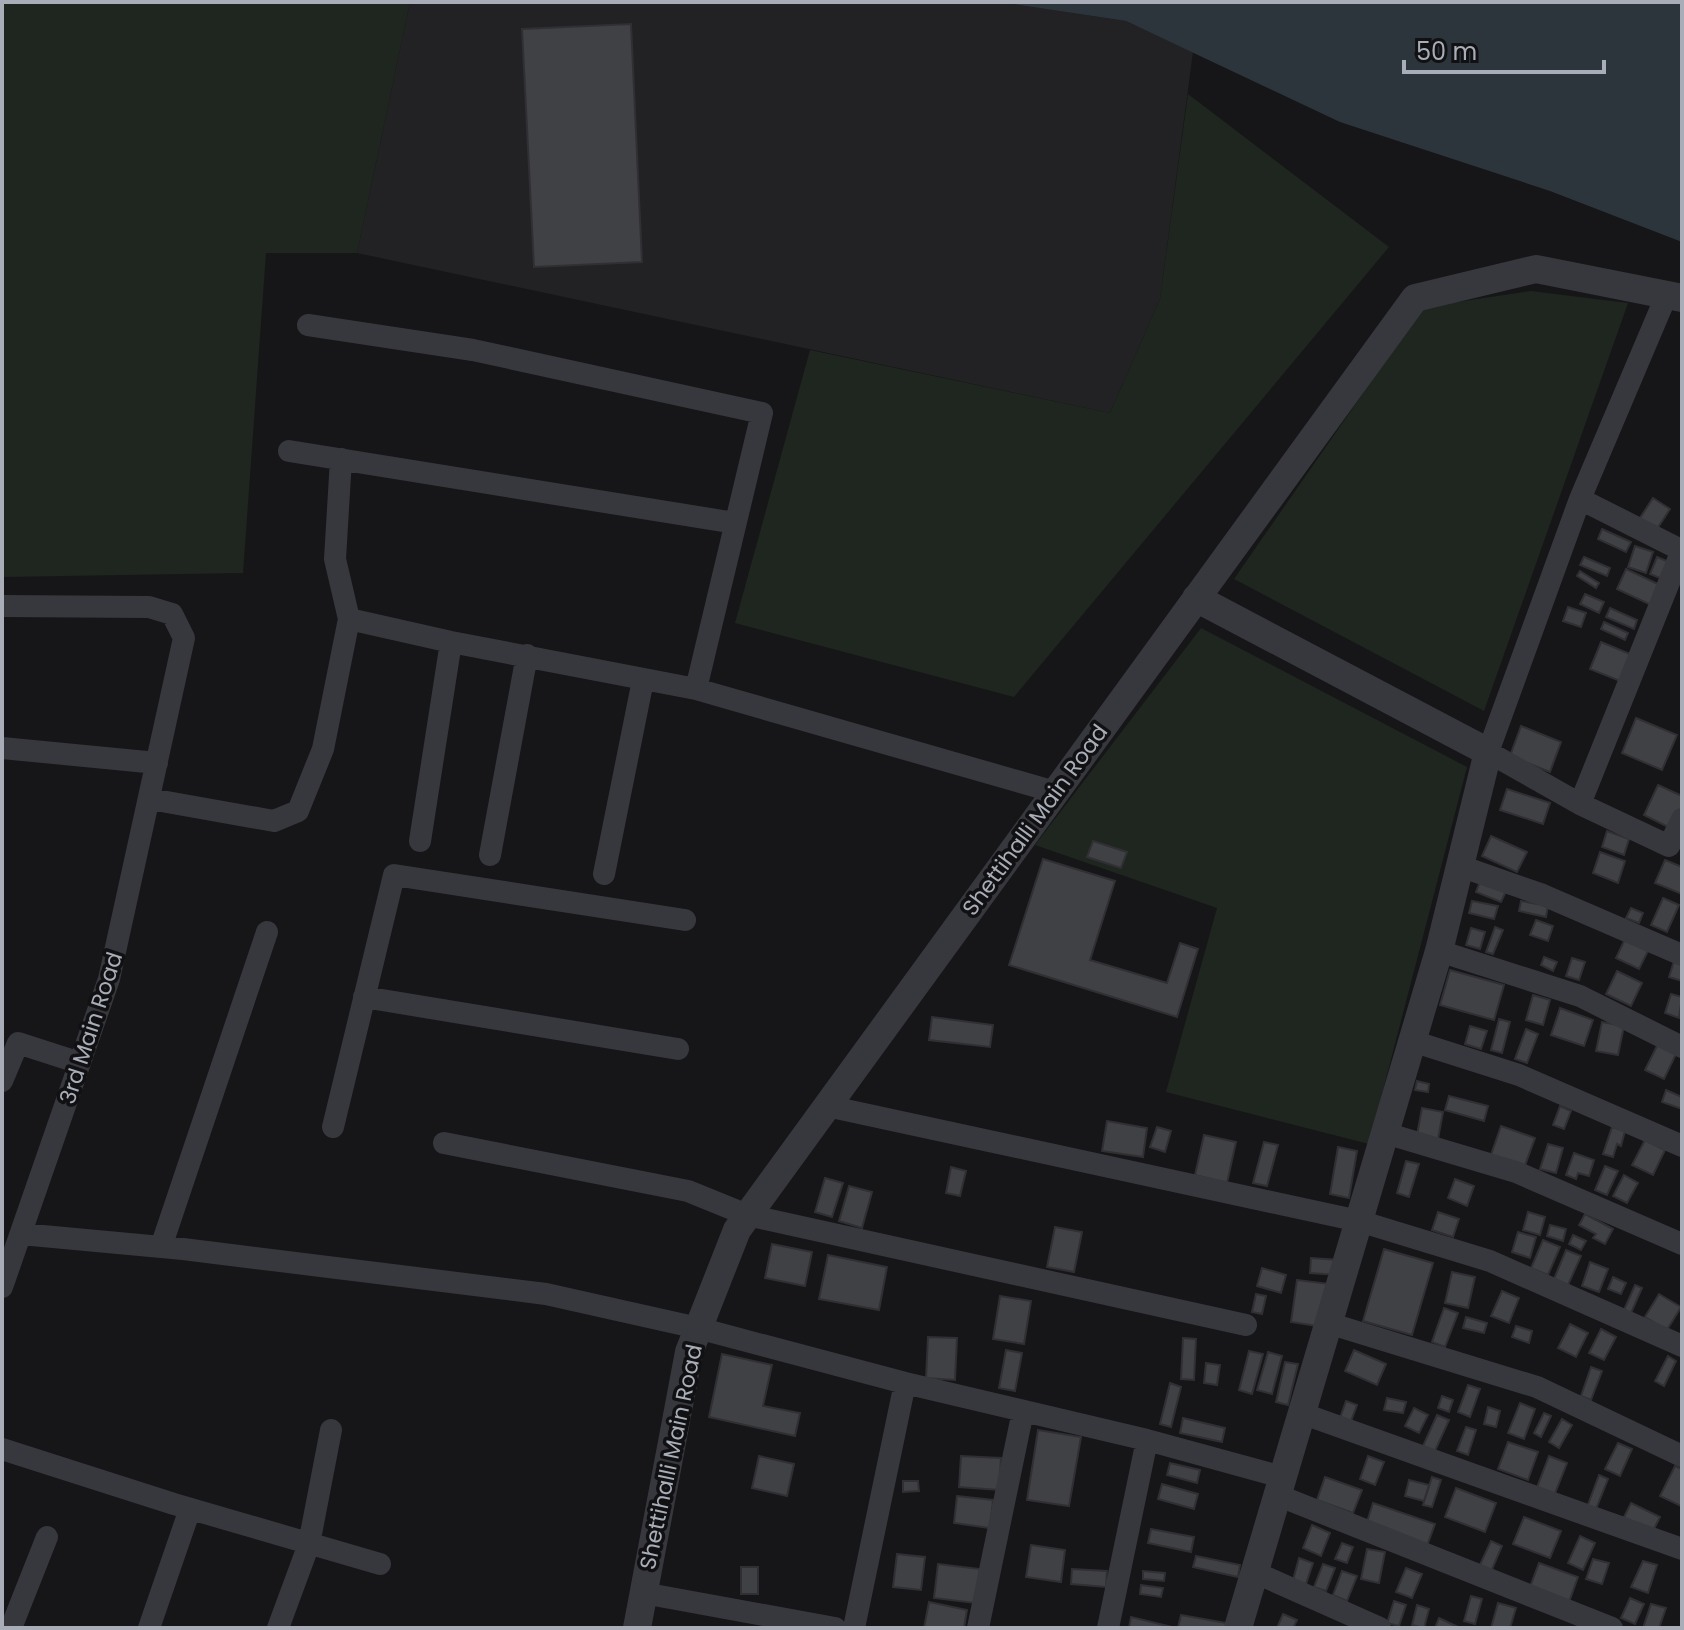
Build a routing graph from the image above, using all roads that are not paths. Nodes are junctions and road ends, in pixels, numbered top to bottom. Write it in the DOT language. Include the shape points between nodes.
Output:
graph roads {
  1 [pos="1674,296"];
  2 [pos="308,325"];
  3 [pos="289,451"];
  4 [pos="341,459"];
  5 [pos="1580,499"];
  6 [pos="735,523"];
  7 [pos="1682,550"];
  8 [pos="1196,598"];
  9 [pos="2,606"];
  10 [pos="349,619"];
  11 [pos="451,642"];
  12 [pos="527,655"];
  13 [pos="643,680"];
  14 [pos="696,689"];
  15 [pos="2,748"];
  16 [pos="1488,752"];
  17 [pos="157,763"];
  18 [pos="1055,792"];
  19 [pos="150,799"];
  20 [pos="1580,804"];
  21 [pos="1682,819"];
  22 [pos="420,841"];
  23 [pos="1676,849"];
  24 [pos="490,855"];
  25 [pos="1460,866"];
  26 [pos="604,874"];
  27 [pos="685,920"];
  28 [pos="267,932"];
  29 [pos="1439,951"];
  30 [pos="1682,955"];
  31 [pos="364,997"];
  32 [pos="1412,1041"];
  33 [pos="1682,1047"];
  34 [pos="678,1049"];
  35 [pos="80,1063"];
  36 [pos="2,1081"];
  37 [pos="827,1106"];
  38 [pos="333,1127"];
  39 [pos="1385,1133"];
  40 [pos="444,1143"];
  41 [pos="1682,1146"];
  42 [pos="747,1215"];
  43 [pos="1359,1221"];
  44 [pos="21,1234"];
  45 [pos="1682,1244"];
  46 [pos="161,1247"];
  47 [pos="2,1287"];
  48 [pos="1328,1323"];
  49 [pos="1246,1325"];
  50 [pos="698,1328"];
  51 [pos="1682,1346"];
  52 [pos="905,1383"];
  53 [pos="1023,1411"];
  54 [pos="1301,1413"];
  55 [pos="331,1430"];
  56 [pos="1147,1440"];
  57 [pos="2,1449"];
  58 [pos="1682,1456"];
  59 [pos="1280,1486"];
  60 [pos="190,1509"];
  61 [pos="47,1537"];
  62 [pos="309,1544"];
  63 [pos="1682,1549"];
  64 [pos="380,1564"];
  65 [pos="1254,1572"];
  66 [pos="643,1593"];
  67 [pos="11,1628"];
  68 [pos="149,1628"];
  69 [pos="278,1628"];
  70 [pos="637,1628"];
  71 [pos="835,1628"];
  72 [pos="854,1628"];
  73 [pos="978,1628"];
  74 [pos="1108,1628"];
  75 [pos="1238,1628"];
  76 [pos="1380,1628"];
  77 [pos="1612,1628"];
  1 -- 5 [label="street"];
  1 -- 8 [label="street, Shettihalli Main Road" via="1536,269 1415,298"];
  2 -- 6 [label="street" via="473,350 762,413"];
  3 -- 4 [label="street"];
  4 -- 6 [label="street"];
  4 -- 10 [label="street" via="335,559"];
  5 -- 7 [label="street"];
  5 -- 16 [label="street"];
  6 -- 14 [label="street"];
  7 -- 20 [label="street"];
  8 -- 16 [label="street"];
  8 -- 18 [label="street, Shettihalli Main Road"];
  9 -- 17 [label="street, 3rd Main Road" via="149,607 172,614 184,638"];
  10 -- 11 [label="street"];
  10 -- 19 [label="street" via="323,749 298,811 274,821"];
  11 -- 12 [label="street"];
  11 -- 22 [label="street"];
  12 -- 13 [label="street"];
  12 -- 24 [label="street"];
  13 -- 14 [label="street"];
  13 -- 26 [label="street"];
  14 -- 18 [label="street"];
  15 -- 17 [label="street"];
  16 -- 20 [label="street"];
  16 -- 25 [label="street"];
  17 -- 19 [label="street, 3rd Main Road"];
  18 -- 37 [label="street, Shettihalli Main Road"];
  19 -- 35 [label="street, 3rd Main Road" via="109,979"];
  20 -- 23 [label="street"];
  21 -- 23 [label="street"];
  25 -- 29 [label="street"];
  25 -- 30 [label="street"];
  27 -- 31 [label="street" via="394,875"];
  28 -- 46 [label="street"];
  29 -- 32 [label="street"];
  29 -- 33 [label="street" via="1580,996"];
  31 -- 34 [label="street"];
  31 -- 38 [label="street"];
  32 -- 39 [label="street"];
  32 -- 41 [label="street" via="1519,1075"];
  35 -- 36 [label="street" via="18,1043"];
  35 -- 44 [label="street, 3rd Main Road"];
  37 -- 42 [label="street, Shettihalli Main Road"];
  37 -- 43 [label="street"];
  39 -- 43 [label="street"];
  39 -- 45 [label="street" via="1516,1172"];
  40 -- 42 [label="street" via="688,1191"];
  42 -- 49 [label="street"];
  42 -- 50 [label="street, Shettihalli Main Road"];
  43 -- 48 [label="street"];
  43 -- 51 [label="street" via="1490,1261"];
  44 -- 46 [label="street"];
  44 -- 47 [label="street, 3rd Main Road"];
  46 -- 50 [label="street" via="546,1294"];
  48 -- 54 [label="street"];
  48 -- 58 [label="street" via="1537,1387"];
  50 -- 52 [label="street"];
  50 -- 66 [label="street, Shettihalli Main Road"];
  52 -- 53 [label="street"];
  52 -- 72 [label="street"];
  53 -- 56 [label="street"];
  53 -- 73 [label="street"];
  54 -- 59 [label="street"];
  54 -- 63 [label="street"];
  55 -- 62 [label="street"];
  56 -- 59 [label="street"];
  56 -- 74 [label="street"];
  57 -- 60 [label="street"];
  59 -- 65 [label="street"];
  59 -- 77 [label="street"];
  60 -- 62 [label="street"];
  60 -- 68 [label="street"];
  61 -- 67 [label="street"];
  62 -- 64 [label="street"];
  62 -- 69 [label="street"];
  65 -- 75 [label="street"];
  65 -- 76 [label="street"];
  66 -- 70 [label="street, Shettihalli Main Road"];
  66 -- 71 [label="street"];
}
